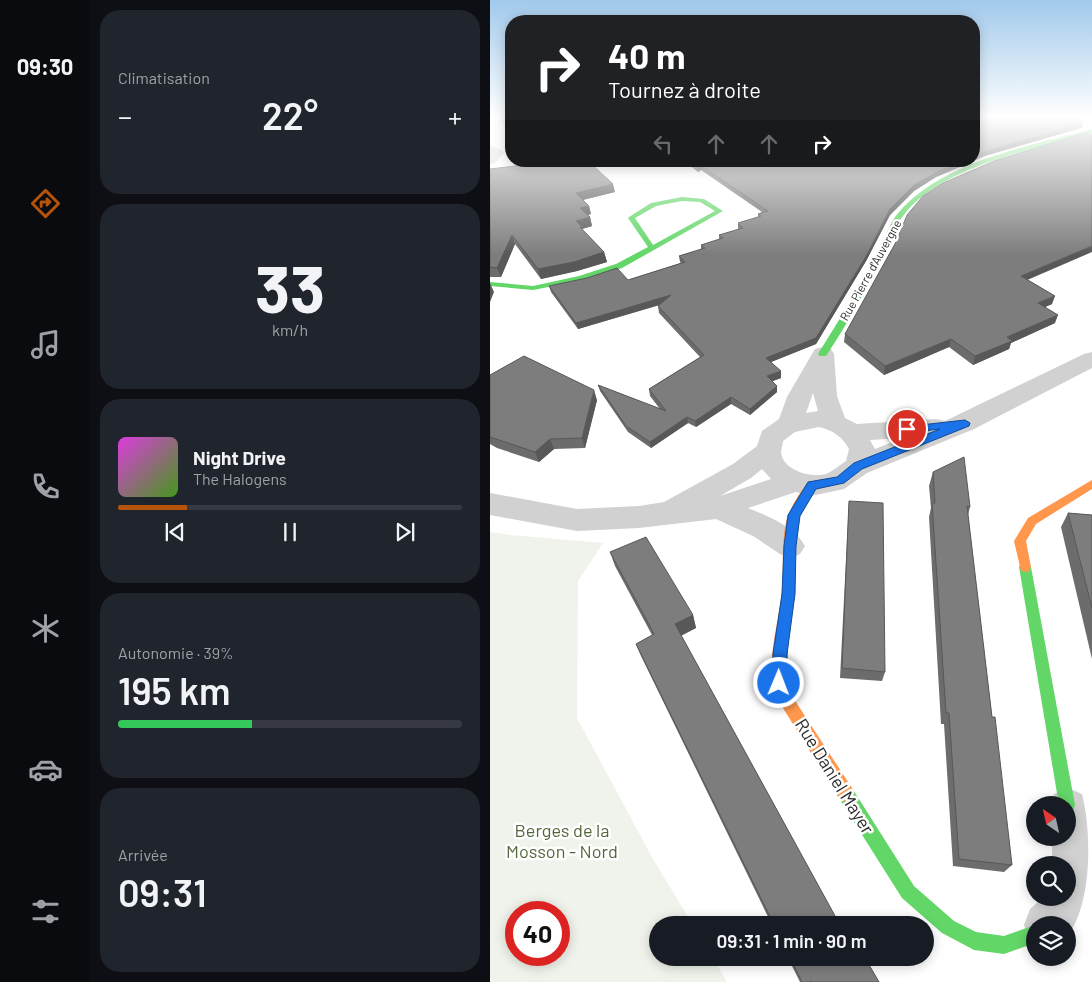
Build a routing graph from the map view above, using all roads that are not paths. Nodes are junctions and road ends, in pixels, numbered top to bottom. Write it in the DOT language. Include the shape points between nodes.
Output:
graph roads {
  1 [pos="974,167"];
  2 [pos="651,247"];
  3 [pos="490,284"];
  4 [pos="823,354"];
  5 [pos="1092,358"];
  6 [pos="790,423"];
  7 [pos="965,423"];
  8 [pos="843,428"];
  9 [pos="767,451"];
  10 [pos="858,466"];
  11 [pos="804,484"];
  12 [pos="1092,484"];
  13 [pos="490,504"];
  14 [pos="717,508"];
  15 [pos="670,512"];
  16 [pos="790,546"];
  17 [pos="1065,796"];
  18 [pos="1063,906"];
  19 [pos="1056,916"];
  20 [pos="1026,937"];
  1 -- 4 [label="street, Rue Pierre d'Auvergne" via="929,190 901,212 886,247"];
  2 -- 2 [label="street" via="631,218 639,210 692,199 704,201 720,211"];
  2 -- 3 [label="street" via="619,266 581,278 533,288"];
  4 -- 6 [label="street, Rue Pierre d'Auvergne" via="799,397"];
  4 -- 8 [label="street" via="825,396"];
  5 -- 7 [label="street"];
  6 -- 8 [label="street" via="819,419"];
  6 -- 9 [label="street" via="773,435"];
  7 -- 8 [label="street"];
  7 -- 10 [label="street"];
  8 -- 10 [label="street" via="862,449"];
  9 -- 11 [label="street" via="775,469 783,476"];
  9 -- 15 [label="street" via="742,471"];
  10 -- 11 [label="street" via="840,480"];
  11 -- 14 [label="street"];
  11 -- 16 [label="street, Rue Daniel Mayer" via="794,515"];
  12 -- 17 [label="street" via="1032,521 1020,541"];
  13 -- 15 [label="street" via="577,520"];
  14 -- 15 [label="street"];
  14 -- 16 [label="street" via="750,520"];
  16 -- 20 [label="street, Rue Daniel Mayer" via="780,654 779,683 784,695 908,892 948,927 974,941 1004,945"];
  18 -- 19 [label="street"];
}
